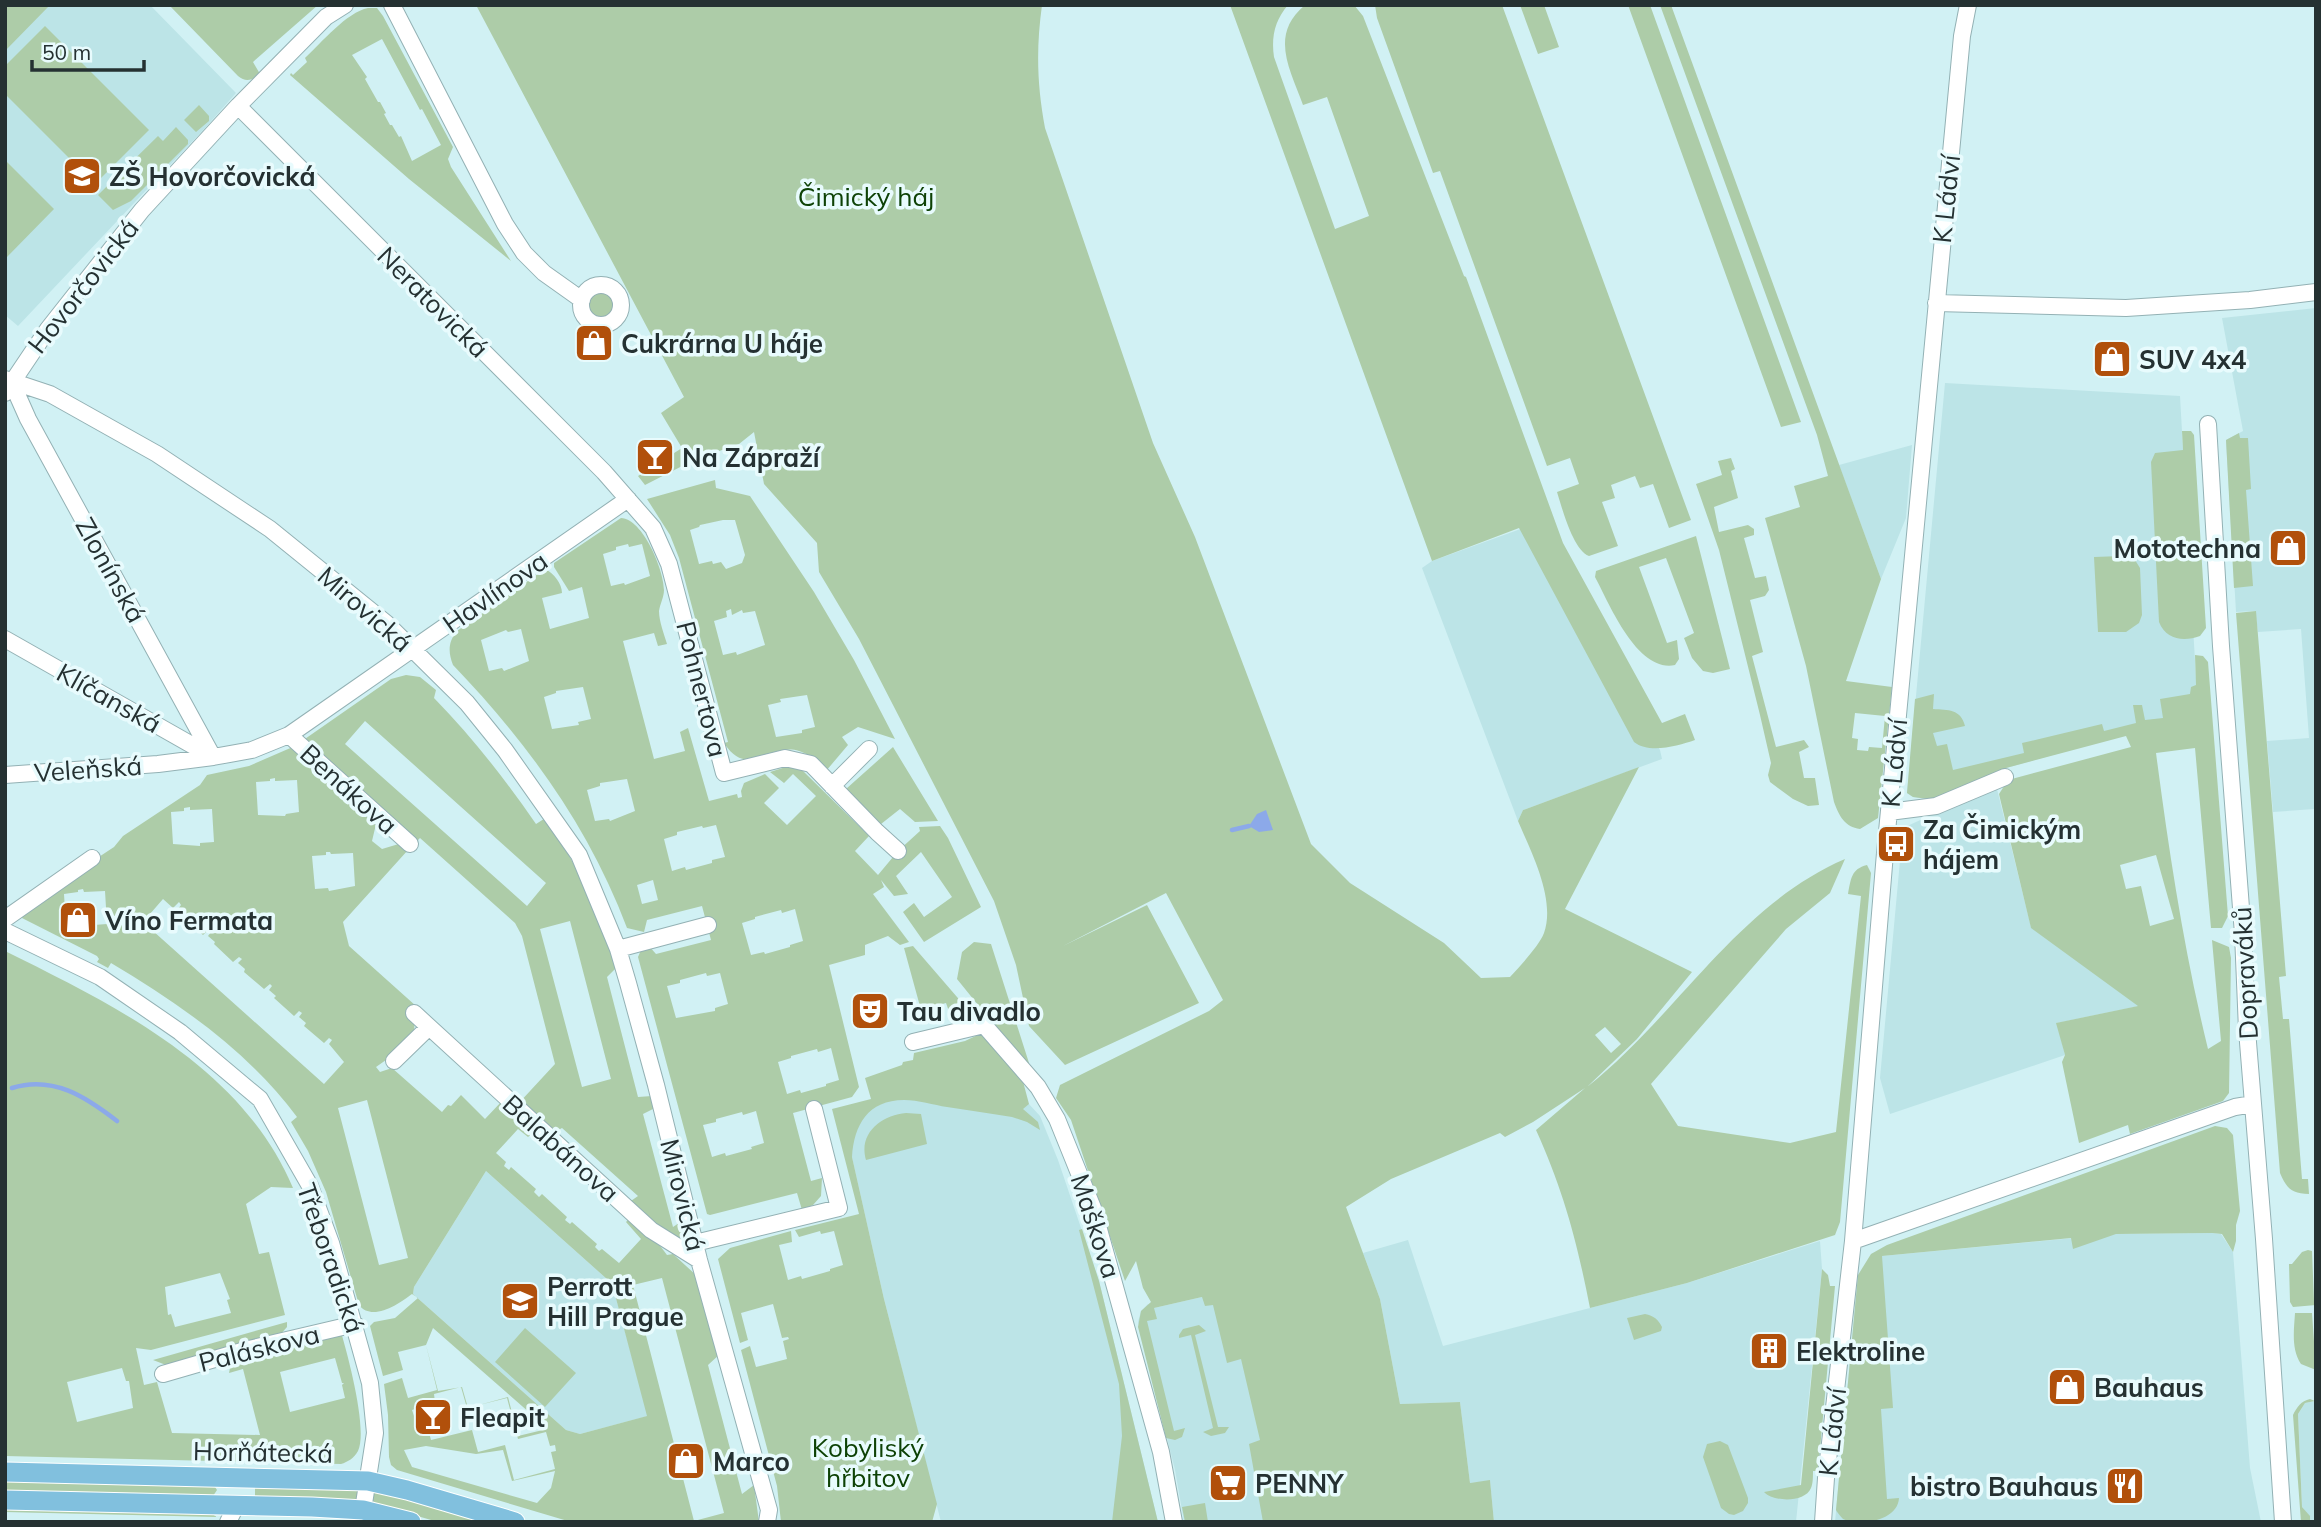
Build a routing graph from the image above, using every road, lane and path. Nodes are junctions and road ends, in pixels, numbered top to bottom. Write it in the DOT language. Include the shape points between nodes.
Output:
graph roads {
  1 [pos="345,5"];
  2 [pos="391,5"];
  3 [pos="1968,5"];
  4 [pos="237,106"];
  5 [pos="2316,292"];
  6 [pos="582,300"];
  7 [pos="1936,303"];
  8 [pos="7,385"];
  9 [pos="2208,424"];
  10 [pos="628,499"];
  11 [pos="5,639"];
  12 [pos="412,649"];
  13 [pos="289,735"];
  14 [pos="869,749"];
  15 [pos="213,757"];
  16 [pos="5,775"];
  17 [pos="2005,777"];
  18 [pos="832,786"];
  19 [pos="1889,812"];
  20 [pos="410,844"];
  21 [pos="898,851"];
  22 [pos="92,858"];
  23 [pos="5,919"];
  24 [pos="708,925"];
  25 [pos="5,930"];
  26 [pos="618,949"];
  27 [pos="414,1013"];
  28 [pos="429,1027"];
  29 [pos="914,1042"];
  30 [pos="394,1061"];
  31 [pos="2253,1104"];
  32 [pos="814,1110"];
  33 [pos="1853,1241"];
  34 [pos="695,1243"];
  35 [pos="699,1260"];
  36 [pos="355,1324"];
  37 [pos="163,1374"];
  38 [pos="5,1472"];
  39 [pos="236,1477"];
  40 [pos="368,1481"];
  41 [pos="5,1500"];
  42 [pos="232,1514"];
  43 [pos="365,1516"];
  44 [pos="411,1522"];
  45 [pos="515,1522"];
  46 [pos="767,1522"];
  47 [pos="1174,1522"];
  48 [pos="1823,1522"];
  49 [pos="2283,1522"];
  1 -- 4 [label="street, Hovorčovická" via="327,17"];
  2 -- 6 [label="street" via="524,253"];
  3 -- 7 [label="street, K Ládví"];
  4 -- 8 [label="street, Hovorčovická" via="142,210"];
  4 -- 10 [label="street, Neratovická"];
  5 -- 7 [label="street" via="2126,308"];
  7 -- 19 [label="street, K Ládví"];
  8 -- 12 [label="street, Mirovická" via="50,394 145,447 270,529"];
  8 -- 15 [label="street, Zlonínská"];
  9 -- 31 [label="street, Dopraváků"];
  10 -- 12 [label="street, Havlínova"];
  10 -- 18 [label="street, Pohnertova" via="653,528 669,564 724,773 785,758 811,764"];
  11 -- 15 [label="street, Klíčanská"];
  12 -- 13 [label="street, Havlínova"];
  12 -- 26 [label="street, Mirovická" via="467,703 579,855"];
  13 -- 15 [label="street, Havlínova" via="252,750"];
  13 -- 20 [label="street, Benákova"];
  14 -- 18 [label="street"];
  15 -- 16 [label="street, Veleňská"];
  17 -- 19 [label="street" via="1936,806"];
  18 -- 21 [label="street, Pohnertova"];
  19 -- 33 [label="street, K Ládví"];
  22 -- 23 [label="street"];
  24 -- 26 [label="street"];
  25 -- 36 [label="street, Třeboradická" via="100,976 180,1032 260,1099 310,1186"];
  26 -- 34 [label="street, Mirovická"];
  27 -- 28 [label="street, Balabánova"];
  28 -- 30 [label="street"];
  28 -- 35 [label="street, Balabánova" via="651,1230"];
  29 -- 47 [label="street, Maškova" via="984,1025 1038,1087 1058,1119 1093,1208 1161,1452"];
  31 -- 33 [label="street"];
  31 -- 49 [label="street, Dopraváků"];
  32 -- 34 [label="street" via="839,1208"];
  33 -- 48 [label="street, K Ládví"];
  34 -- 35 [label="street, Mirovická"];
  35 -- 46 [label="street, Mirovická" via="769,1510"];
  36 -- 37 [label="street, Paláskova"];
  36 -- 40 [label="street, Třeboradická" via="370,1383 375,1433"];
  38 -- 39 [label="main road, Horňátecká"];
  39 -- 40 [label="main road, Horňátecká"];
  39 -- 42 [label="main road"];
  40 -- 43 [label="street, Třeboradická"];
  40 -- 45 [label="main road, Horňátecká"];
  41 -- 42 [label="main road, Horňátecká"];
  42 -- 43 [label="main road, Horňátecká"];
  43 -- 44 [label="main road, Horňátecká"];
}
